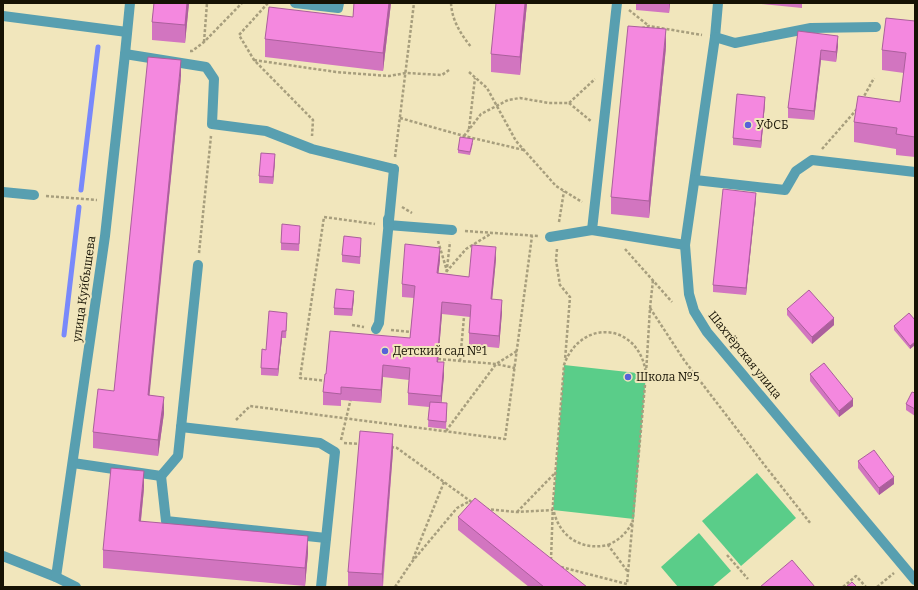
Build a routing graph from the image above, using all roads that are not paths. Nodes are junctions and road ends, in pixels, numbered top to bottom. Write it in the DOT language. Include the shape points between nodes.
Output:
graph roads {
  1 [pos="130,3"];
  2 [pos="295,3"];
  3 [pos="339,3"];
  4 [pos="718,3"];
  5 [pos="621,5"];
  6 [pos="3,16"];
  7 [pos="876,27"];
  8 [pos="127,32"];
  9 [pos="715,37"];
  10 [pos="125,54"];
  11 [pos="915,172"];
  12 [pos="695,180"];
  13 [pos="3,192"];
  14 [pos="34,195"];
  15 [pos="388,226"];
  16 [pos="452,230"];
  17 [pos="592,230"];
  18 [pos="550,237"];
  19 [pos="686,245"];
  20 [pos="198,265"];
  21 [pos="376,328"];
  22 [pos="181,427"];
  23 [pos="72,463"];
  24 [pos="161,476"];
  25 [pos="326,538"];
  26 [pos="3,556"];
  27 [pos="56,578"];
  28 [pos="915,580"];
  29 [pos="76,587"];
  30 [pos="321,587"];
  1 -- 8 [label="street, улица Куйбышева"];
  2 -- 3 [label="street" via="338,8"];
  4 -- 9 [label="street, Шахтёрская улица"];
  5 -- 17 [label="street" via="610,66"];
  6 -- 8 [label="street"];
  7 -- 9 [label="street" via="811,28 735,43"];
  8 -- 10 [label="street, улица Куйбышева"];
  9 -- 12 [label="street, Шахтёрская улица"];
  10 -- 15 [label="street" via="206,67 214,79 212,124 266,130 312,149 394,169"];
  10 -- 23 [label="street, улица Куйбышева" via="109,201"];
  11 -- 12 [label="street" via="812,160 796,171 785,190"];
  12 -- 19 [label="street, Шахтёрская улица"];
  13 -- 14 [label="street"];
  15 -- 16 [label="street"];
  15 -- 21 [label="street"];
  17 -- 18 [label="street"];
  17 -- 19 [label="street"];
  19 -- 28 [label="street, Шахтёрская улица" via="689,294 694,311 707,332"];
  20 -- 22 [label="street"];
  22 -- 24 [label="street" via="178,456"];
  22 -- 25 [label="street" via="320,443 335,452"];
  23 -- 24 [label="street"];
  23 -- 27 [label="street, улица Куйбышева"];
  24 -- 25 [label="street" via="166,521"];
  25 -- 30 [label="street"];
  26 -- 27 [label="street"];
  27 -- 29 [label="street"];
}
